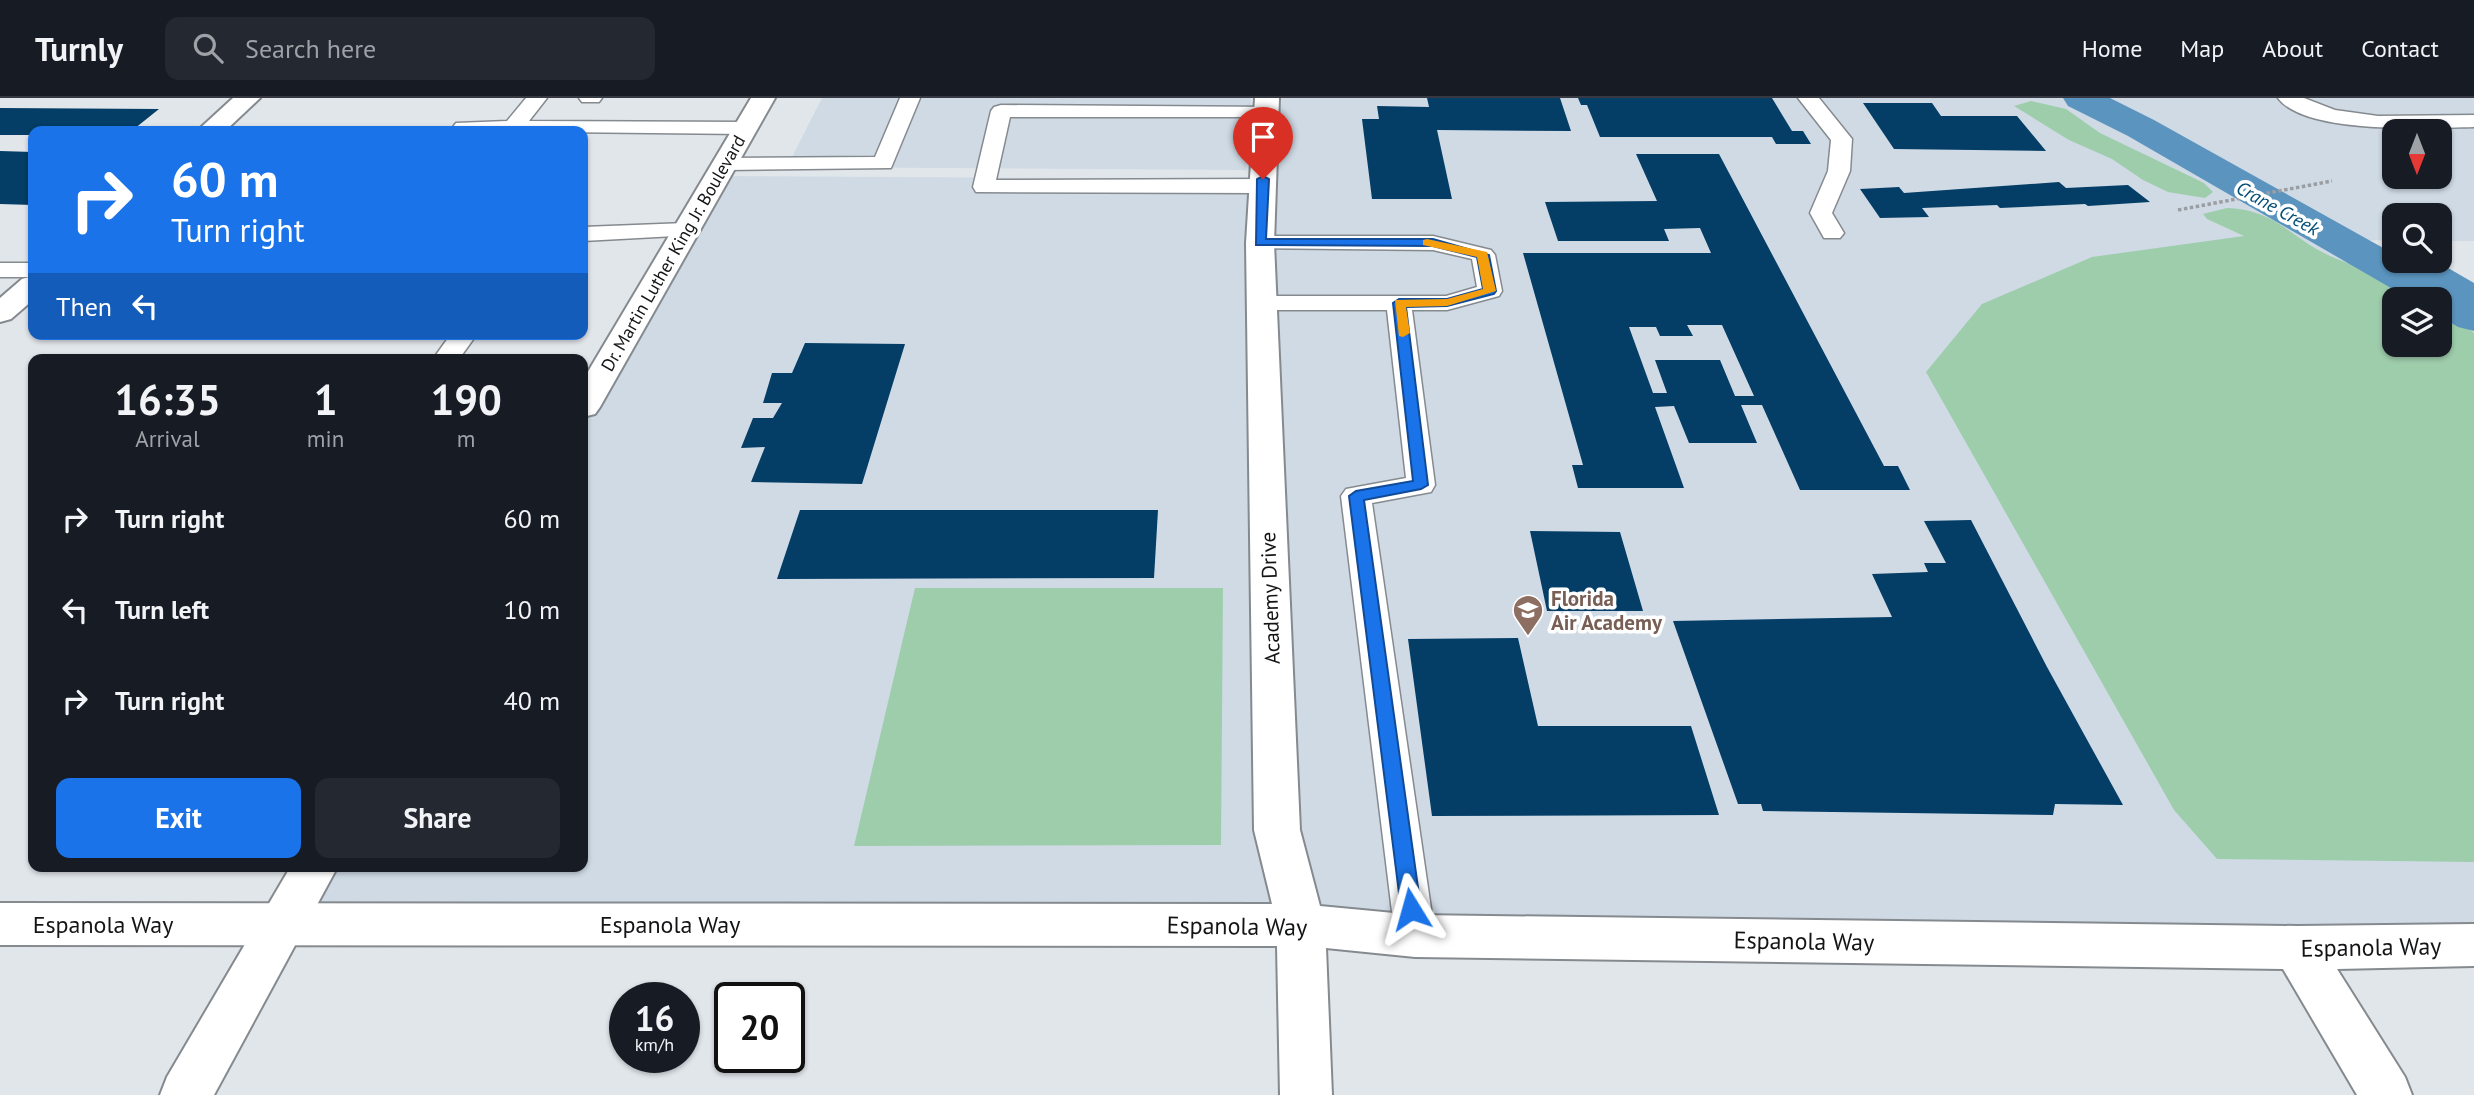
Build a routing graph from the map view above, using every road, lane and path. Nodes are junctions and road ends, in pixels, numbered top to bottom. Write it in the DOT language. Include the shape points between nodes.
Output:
graph roads {
  1 [pos="248,98"];
  2 [pos="537,98"];
  3 [pos="763,98"];
  4 [pos="910,98"];
  5 [pos="1808,98"];
  6 [pos="2288,98"];
  7 [pos="1055,104"];
  8 [pos="590,105"];
  9 [pos="1267,105"];
  10 [pos="653,117"];
  11 [pos="2474,121"];
  12 [pos="620,122"];
  13 [pos="216,126"];
  14 [pos="514,126"];
  15 [pos="534,126"];
  16 [pos="746,128"];
  17 [pos="725,164"];
  18 [pos="2332,181"];
  19 [pos="1263,186"];
  20 [pos="2178,210"];
  21 [pos="686,230"];
  22 [pos="1832,233"];
  23 [pos="588,234"];
  24 [pos="1260,243"];
  25 [pos="0,270"];
  26 [pos="28,270"];
  27 [pos="28,289"];
  28 [pos="1262,303"];
  29 [pos="1399,303"];
  30 [pos="0,313"];
  31 [pos="588,398"];
  32 [pos="311,872"];
  33 [pos="0,924"];
  34 [pos="281,924"];
  35 [pos="1301,925"];
  36 [pos="1415,936"];
  37 [pos="2474,945"];
  38 [pos="2297,948"];
  39 [pos="186,1095"];
  40 [pos="1306,1095"];
  41 [pos="2386,1095"];
  1 -- 13 [label="street"];
  2 -- 14 [label="lane"];
  3 -- 16 [label="street, Dr. Martin Luther King Jr. Boulevard"];
  4 -- 17 [label="lane" via="883,163"];
  5 -- 22 [label="lane" via="1842,139 1839,171 1821,213"];
  6 -- 11 [label="lane" via="2331,117 2363,122"];
  7 -- 9 [label="lane"];
  7 -- 19 [label="lane" via="1002,111 984,187"];
  8 -- 12 [label="lane"];
  9 -- 19 [label="street, Academy Drive"];
  10 -- 12 [label="lane"];
  12 -- 15 [label="lane"];
  12 -- 16 [label="lane"];
  16 -- 17 [label="street, Dr. Martin Luther King Jr. Boulevard"];
  17 -- 21 [label="street, Dr. Martin Luther King Jr. Boulevard"];
  18 -- 20 [label="path"];
  19 -- 24 [label="street, Academy Drive"];
  21 -- 23 [label="lane"];
  21 -- 31 [label="street, Dr. Martin Luther King Jr. Boulevard"];
  24 -- 28 [label="street, Academy Drive"];
  24 -- 29 [label="lane" via="1433,243 1483,255 1490,291 1447,303"];
  25 -- 26 [label="lane"];
  27 -- 30 [label="street"];
  28 -- 29 [label="lane"];
  28 -- 35 [label="street, Academy Drive" via="1277,830"];
  29 -- 36 [label="lane" via="1421,485 1356,496"];
  32 -- 34 [label="street"];
  33 -- 34 [label="street, Espanola Way"];
  34 -- 35 [label="street, Espanola Way"];
  34 -- 39 [label="street"];
  35 -- 36 [label="street, Espanola Way"];
  35 -- 40 [label="street, Academy Drive"];
  36 -- 38 [label="street, Espanola Way"];
  37 -- 38 [label="street, Espanola Way"];
  38 -- 41 [label="street"];
}
